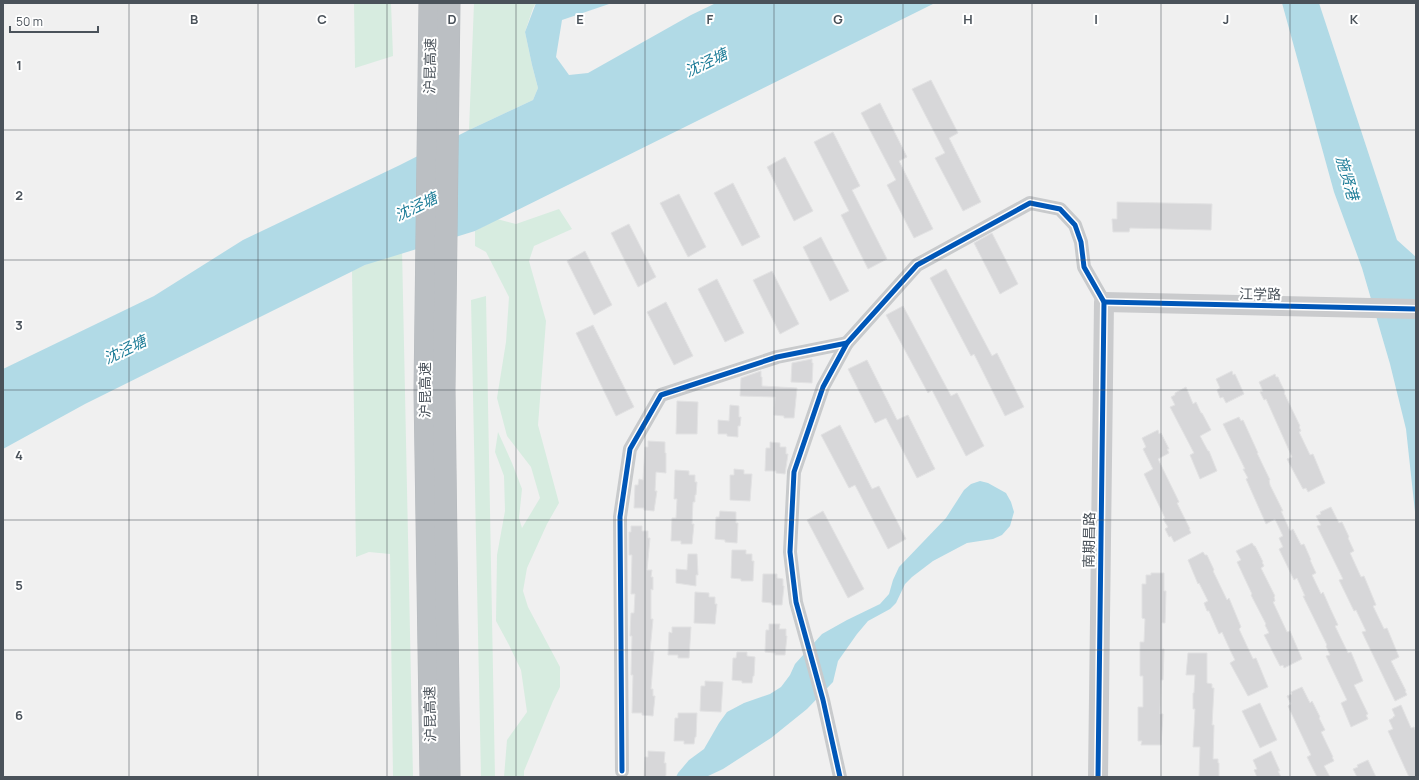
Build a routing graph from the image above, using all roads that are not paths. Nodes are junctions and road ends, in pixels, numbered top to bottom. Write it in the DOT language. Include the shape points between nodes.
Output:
graph roads {
  1 [pos="430,3"];
  2 [pos="449,3"];
  3 [pos="1104,302"];
  4 [pos="436,303"];
  5 [pos="1416,308"];
  6 [pos="847,343"];
  7 [pos="622,771"];
  8 [pos="431,777"];
  9 [pos="449,777"];
  10 [pos="840,777"];
  11 [pos="1098,777"];
  1 -- 4 [label="highway, 沪昆高速"];
  2 -- 4 [label="highway, 沪昆高速"];
  3 -- 5 [label="main road, 江学路"];
  3 -- 6 [label="street" via="1084,267 1081,242 1075,225 1060,208 1030,203 917,265"];
  3 -- 11 [label="main road, 南期昌路"];
  4 -- 8 [label="highway, 沪昆高速" via="425,391"];
  4 -- 9 [label="highway, 沪昆高速" via="444,389"];
  6 -- 7 [label="street" via="777,357 661,395 630,449 620,517"];
  6 -- 10 [label="street" via="823,387 794,472 790,552 796,602 823,700"];
}
